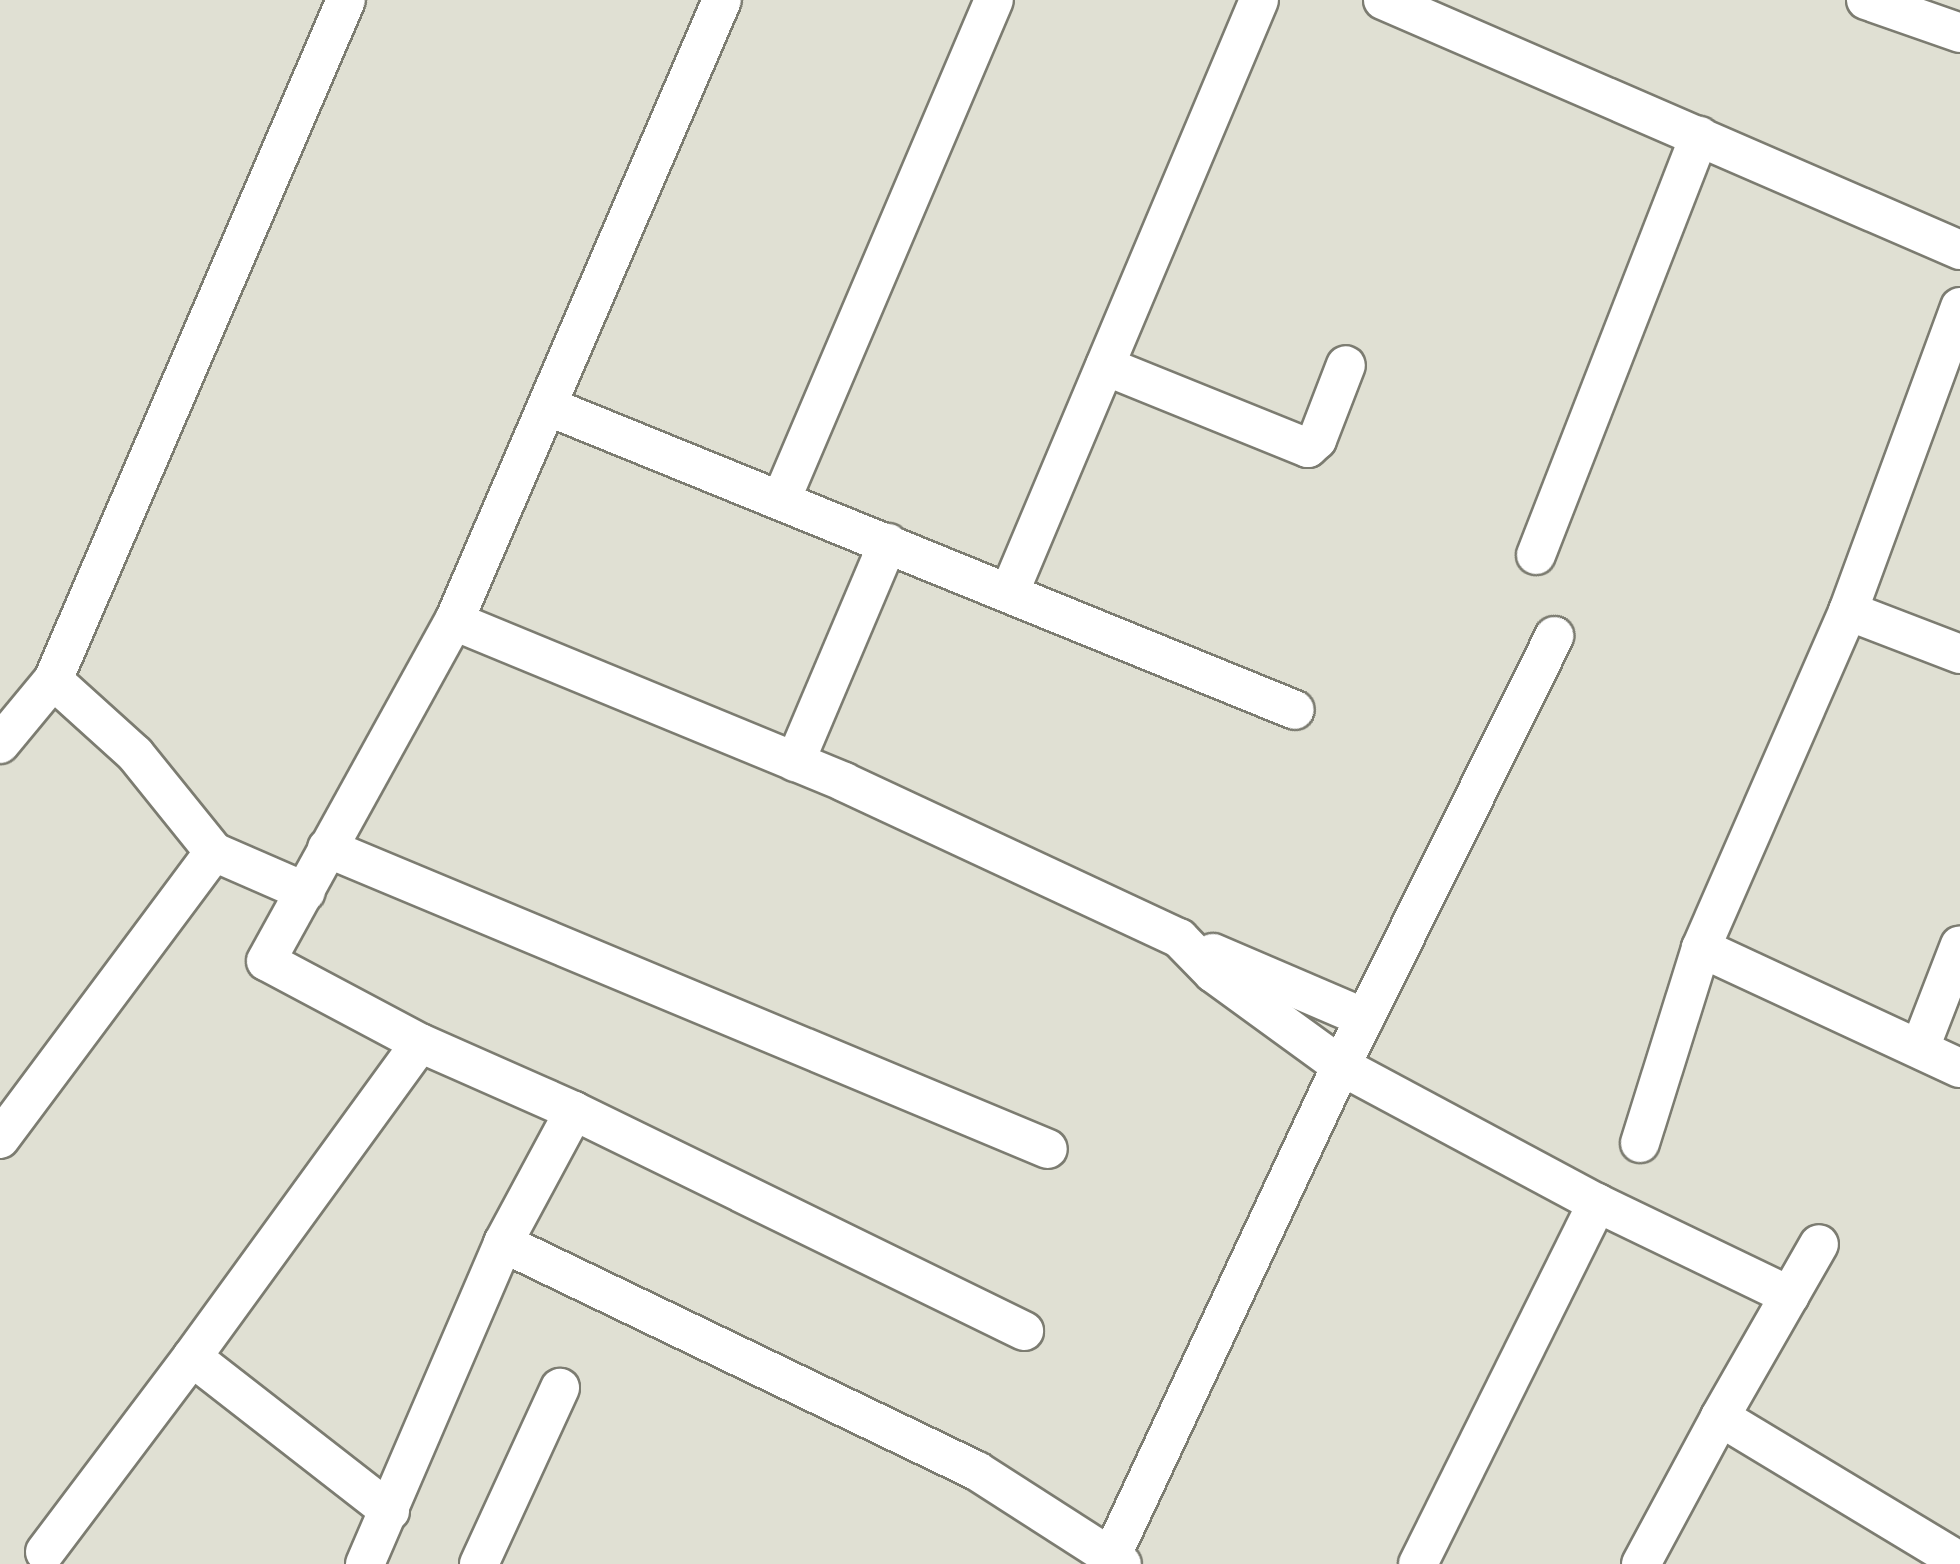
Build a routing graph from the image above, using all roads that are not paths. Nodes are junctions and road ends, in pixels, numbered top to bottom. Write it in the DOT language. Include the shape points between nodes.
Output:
graph roads {
  1 [pos="346,0"];
  2 [pos="722,0"];
  3 [pos="994,0"];
  4 [pos="1259,0"];
  5 [pos="1383,0"];
  6 [pos="1866,0"];
  7 [pos="1452,14"];
  8 [pos="1960,33"];
  9 [pos="1699,136"];
  10 [pos="1960,250"];
  11 [pos="1960,307"];
  12 [pos="1346,365"];
  13 [pos="1105,366"];
  14 [pos="547,406"];
  15 [pos="781,500"];
  16 [pos="888,543"];
  17 [pos="1536,555"];
  18 [pos="1010,591"];
  19 [pos="1848,611"];
  20 [pos="454,621"];
  21 [pos="1554,636"];
  22 [pos="1960,654"];
  23 [pos="53,680"];
  24 [pos="1295,710"];
  25 [pos="0,744"];
  26 [pos="795,762"];
  27 [pos="327,848"];
  28 [pos="214,852"];
  29 [pos="306,892"];
  30 [pos="1179,938"];
  31 [pos="1960,945"];
  32 [pos="1701,948"];
  33 [pos="1365,1018"];
  34 [pos="420,1043"];
  35 [pos="1920,1048"];
  36 [pos="1341,1066"];
  37 [pos="1960,1068"];
  38 [pos="574,1111"];
  39 [pos="0,1139"];
  40 [pos="1640,1143"];
  41 [pos="1048,1149"];
  42 [pos="1597,1203"];
  43 [pos="503,1243"];
  44 [pos="1819,1244"];
  45 [pos="1790,1296"];
  46 [pos="1024,1331"];
  47 [pos="192,1357"];
  48 [pos="560,1388"];
  49 [pos="1720,1417"];
  50 [pos="390,1511"];
  51 [pos="47,1560"];
  52 [pos="1116,1560"];
  53 [pos="1960,1562"];
  54 [pos="365,1564"];
  55 [pos="479,1564"];
  56 [pos="1418,1564"];
  57 [pos="1641,1564"];
  1 -- 23 [label="street"];
  2 -- 14 [label="street"];
  3 -- 15 [label="street"];
  4 -- 13 [label="street"];
  5 -- 7 [label="street"];
  6 -- 8 [label="street"];
  7 -- 9 [label="street"];
  9 -- 10 [label="street"];
  9 -- 17 [label="street"];
  11 -- 19 [label="street"];
  12 -- 13 [label="street" via="1317,440 1308,448"];
  13 -- 18 [label="street"];
  14 -- 15 [label="street"];
  14 -- 20 [label="street"];
  15 -- 16 [label="street"];
  16 -- 18 [label="street"];
  16 -- 26 [label="street"];
  18 -- 24 [label="street"];
  19 -- 22 [label="street"];
  19 -- 32 [label="street"];
  20 -- 26 [label="street"];
  20 -- 27 [label="street"];
  21 -- 33 [label="street"];
  23 -- 25 [label="street"];
  23 -- 28 [label="street" via="135,754"];
  26 -- 30 [label="street"];
  27 -- 29 [label="street"];
  27 -- 41 [label="street"];
  28 -- 29 [label="street"];
  28 -- 39 [label="street"];
  29 -- 34 [label="street" via="266,961"];
  30 -- 33 [label="street"];
  30 -- 36 [label="street" via="1213,973"];
  31 -- 35 [label="street"];
  32 -- 35 [label="street"];
  32 -- 40 [label="street"];
  33 -- 36 [label="street"];
  34 -- 38 [label="street"];
  34 -- 47 [label="street"];
  35 -- 37 [label="street"];
  36 -- 42 [label="street"];
  36 -- 52 [label="street"];
  38 -- 43 [label="street"];
  38 -- 46 [label="street"];
  42 -- 45 [label="street"];
  42 -- 56 [label="street"];
  43 -- 50 [label="street"];
  43 -- 52 [label="street" via="977,1471"];
  44 -- 45 [label="street"];
  45 -- 49 [label="street"];
  47 -- 50 [label="street"];
  47 -- 51 [label="street"];
  48 -- 55 [label="street"];
  49 -- 53 [label="street"];
  49 -- 57 [label="street"];
  50 -- 54 [label="street"];
}
